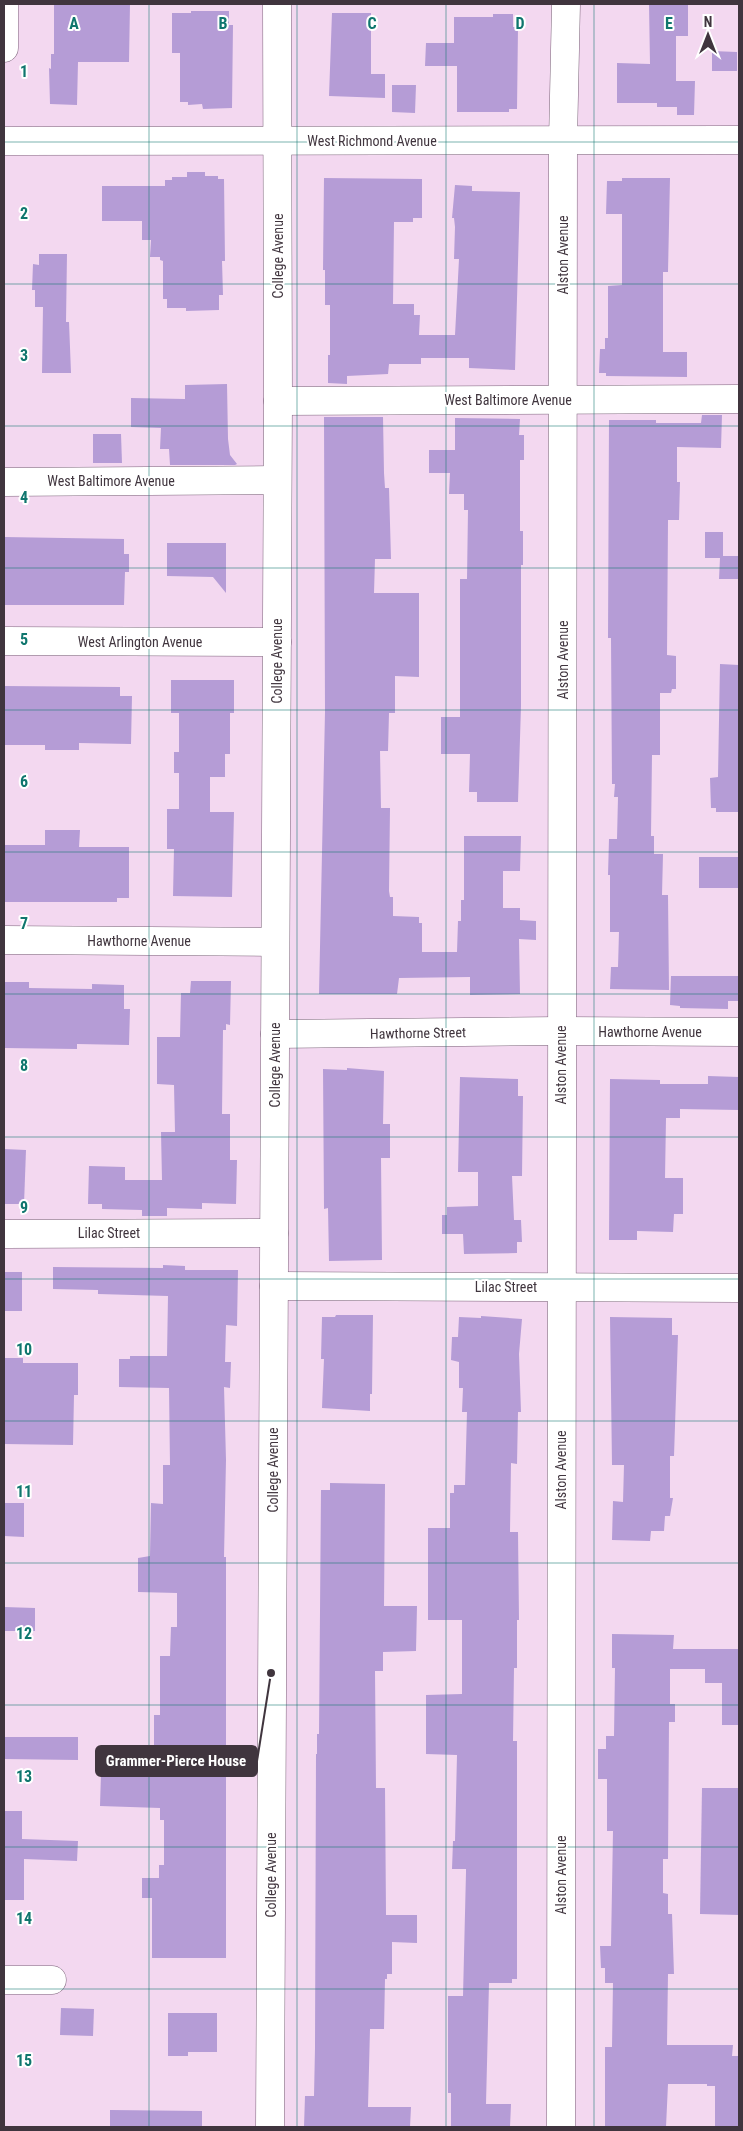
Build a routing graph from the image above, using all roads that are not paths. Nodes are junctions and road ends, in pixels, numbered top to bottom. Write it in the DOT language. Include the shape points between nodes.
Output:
graph roads {
  1 [pos="4,4"];
  2 [pos="277,4"];
  3 [pos="566,4"];
  4 [pos="4,48"];
  5 [pos="739,140"];
  6 [pos="4,141"];
  7 [pos="278,141"];
  8 [pos="563,141"];
  9 [pos="739,399"];
  10 [pos="564,400"];
  11 [pos="278,401"];
  12 [pos="277,480"];
  13 [pos="4,482"];
  14 [pos="4,641"];
  15 [pos="277,642"];
  16 [pos="4,940"];
  17 [pos="275,942"];
  18 [pos="561,1031"];
  19 [pos="739,1032"];
  20 [pos="275,1034"];
  21 [pos="274,1233"];
  22 [pos="4,1234"];
  23 [pos="274,1286"];
  24 [pos="561,1287"];
  25 [pos="739,1288"];
  26 [pos="4,1980"];
  27 [pos="52,1980"];
  28 [pos="270,2127"];
  29 [pos="561,2127"];
  1 -- 4 [label="street"];
  2 -- 7 [label="street, College Avenue"];
  3 -- 8 [label="street, Alston Avenue"];
  5 -- 8 [label="street, West Richmond Avenue"];
  6 -- 7 [label="street, West Richmond Avenue"];
  7 -- 8 [label="street, West Richmond Avenue"];
  7 -- 11 [label="street, College Avenue"];
  8 -- 10 [label="street, Alston Avenue"];
  9 -- 10 [label="street, West Baltimore Avenue"];
  10 -- 11 [label="street, West Baltimore Avenue"];
  10 -- 18 [label="street, Alston Avenue"];
  11 -- 12 [label="street, College Avenue"];
  12 -- 13 [label="street, West Baltimore Avenue"];
  12 -- 15 [label="street, College Avenue"];
  14 -- 15 [label="street, West Arlington Avenue"];
  15 -- 17 [label="street, College Avenue"];
  16 -- 17 [label="street, Hawthorne Avenue"];
  17 -- 20 [label="street, College Avenue"];
  18 -- 19 [label="street, Hawthorne Avenue"];
  18 -- 20 [label="street, Hawthorne Street"];
  18 -- 24 [label="street, Alston Avenue"];
  20 -- 21 [label="street, College Avenue"];
  21 -- 22 [label="street, Lilac Street"];
  21 -- 23 [label="street, College Avenue"];
  23 -- 24 [label="street, Lilac Street"];
  23 -- 28 [label="street, College Avenue"];
  24 -- 25 [label="street, Lilac Street"];
  24 -- 29 [label="street, Alston Avenue"];
  26 -- 27 [label="street"];
}
